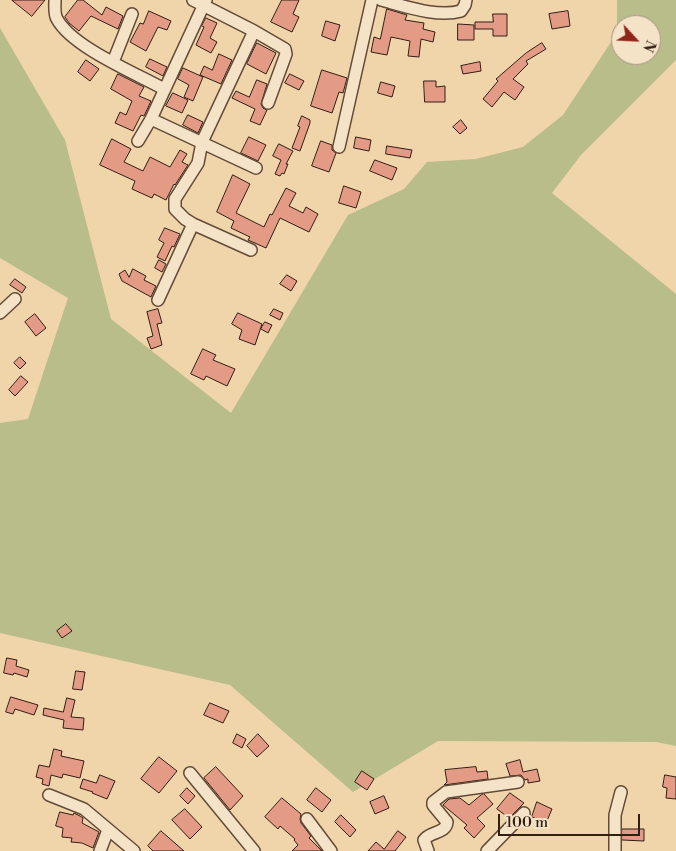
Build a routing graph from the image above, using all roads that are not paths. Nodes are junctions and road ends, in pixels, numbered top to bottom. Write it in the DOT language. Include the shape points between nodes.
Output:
graph roads {
  1 [pos="55,0"];
  2 [pos="372,0"];
  3 [pos="381,0"];
  4 [pos="466,0"];
  5 [pos="201,2"];
  6 [pos="132,14"];
  7 [pos="254,31"];
  8 [pos="114,62"];
  9 [pos="164,89"];
  10 [pos="268,103"];
  11 [pos="151,119"];
  12 [pos="138,141"];
  13 [pos="202,142"];
  14 [pos="339,147"];
  15 [pos="256,168"];
  16 [pos="193,224"];
  17 [pos="251,250"];
  18 [pos="14,299"];
  19 [pos="158,300"];
  20 [pos="0,313"];
  21 [pos="190,773"];
  22 [pos="518,782"];
  23 [pos="621,792"];
  24 [pos="49,795"];
  25 [pos="524,813"];
  26 [pos="307,819"];
  27 [pos="108,830"];
  28 [pos="100,851"];
  29 [pos="134,851"];
  30 [pos="254,851"];
  31 [pos="331,851"];
  32 [pos="428,851"];
  33 [pos="487,851"];
  34 [pos="614,851"];
  1 -- 8 [label="street" via="56,17 63,27 81,44"];
  2 -- 14 [label="street"];
  3 -- 4 [label="street" via="427,11 455,13 462,11"];
  5 -- 7 [label="street"];
  5 -- 9 [label="street"];
  6 -- 8 [label="street"];
  7 -- 10 [label="street" via="281,46 286,54"];
  7 -- 13 [label="street"];
  8 -- 9 [label="street"];
  9 -- 11 [label="street"];
  11 -- 12 [label="street"];
  11 -- 13 [label="street"];
  13 -- 15 [label="street"];
  13 -- 16 [label="street" via="198,163 175,199 175,209"];
  16 -- 17 [label="street"];
  16 -- 19 [label="street"];
  18 -- 20 [label="street"];
  21 -- 30 [label="street"];
  22 -- 32 [label="street" via="443,793 433,805 448,826 427,836 424,840"];
  23 -- 34 [label="street" via="615,815"];
  24 -- 27 [label="street" via="84,809"];
  25 -- 33 [label="street"];
  26 -- 31 [label="street"];
  27 -- 28 [label="street"];
  27 -- 29 [label="street"];
}
